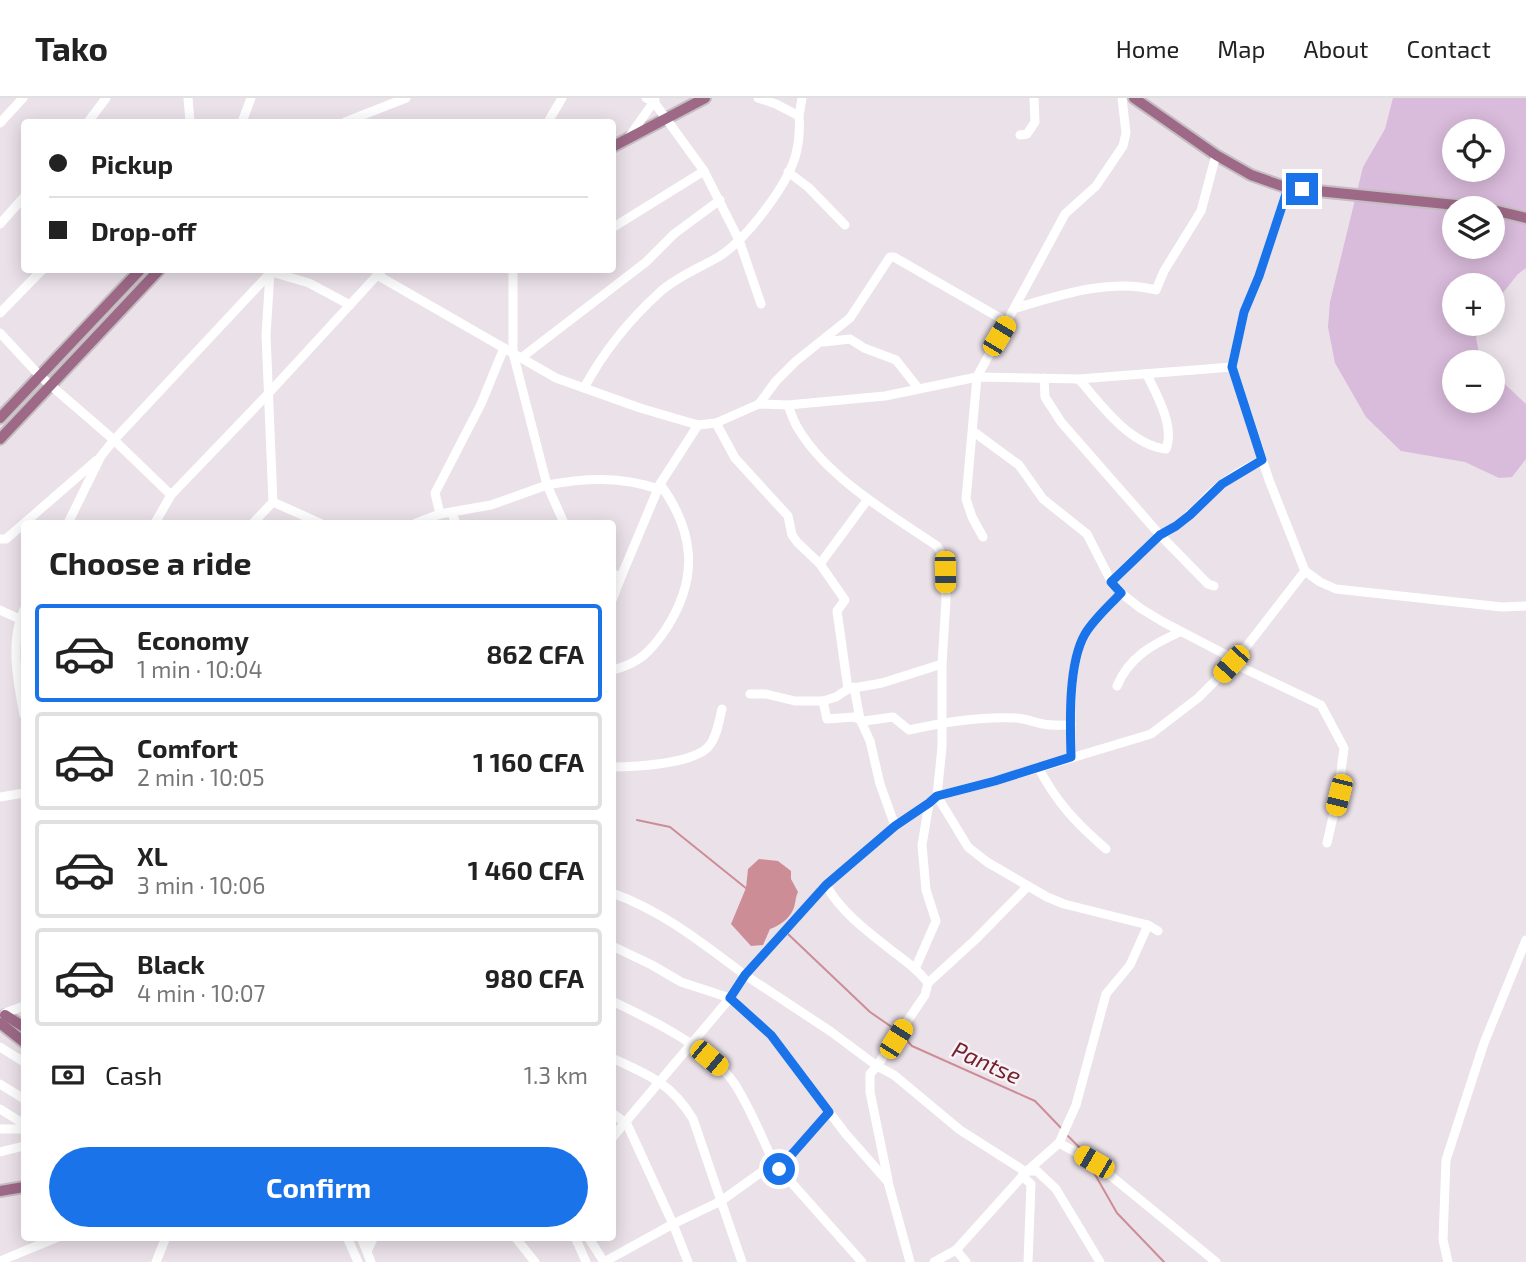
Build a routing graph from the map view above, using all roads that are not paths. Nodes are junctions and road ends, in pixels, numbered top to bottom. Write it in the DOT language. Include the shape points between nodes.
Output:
graph roads {
  1 [pos="23,98"];
  2 [pos="106,98"];
  3 [pos="188,98"];
  4 [pos="251,98"];
  5 [pos="406,98"];
  6 [pos="562,98"];
  7 [pos="705,98"];
  8 [pos="758,98"];
  9 [pos="802,98"];
  10 [pos="1034,98"];
  11 [pos="1122,98"];
  12 [pos="1135,98"];
  13 [pos="652,100"];
  14 [pos="799,116"];
  15 [pos="90,119"];
  16 [pos="187,119"];
  17 [pos="243,119"];
  18 [pos="353,119"];
  19 [pos="550,119"];
  20 [pos="666,119"];
  21 [pos="0,123"];
  22 [pos="1020,135"];
  23 [pos="628,138"];
  24 [pos="616,144"];
  25 [pos="1216,156"];
  26 [pos="704,172"];
  27 [pos="788,172"];
  28 [pos="1288,188"];
  29 [pos="21,200"];
  30 [pos="720,200"];
  31 [pos="1442,204"];
  32 [pos="1505,213"];
  33 [pos="1526,218"];
  34 [pos="0,223"];
  35 [pos="845,225"];
  36 [pos="616,226"];
  37 [pos="738,240"];
  38 [pos="39,273"];
  39 [pos="137,273"];
  40 [pos="156,273"];
  41 [pos="267,273"];
  42 [pos="270,273"];
  43 [pos="280,273"];
  44 [pos="378,273"];
  45 [pos="381,273"];
  46 [pos="514,273"];
  47 [pos="761,304"];
  48 [pos="350,305"];
  49 [pos="1016,308"];
  50 [pos="0,313"];
  51 [pos="1007,321"];
  52 [pos="0,333"];
  53 [pos="822,342"];
  54 [pos="504,348"];
  55 [pos="517,355"];
  56 [pos="1232,367"];
  57 [pos="1147,375"];
  58 [pos="40,376"];
  59 [pos="977,377"];
  60 [pos="1044,378"];
  61 [pos="1079,379"];
  62 [pos="51,386"];
  63 [pos="584,388"];
  64 [pos="918,388"];
  65 [pos="267,395"];
  66 [pos="759,404"];
  67 [pos="788,405"];
  68 [pos="0,418"];
  69 [pos="716,423"];
  70 [pos="698,425"];
  71 [pos="974,432"];
  72 [pos="0,439"];
  73 [pos="114,440"];
  74 [pos="101,456"];
  75 [pos="1262,460"];
  76 [pos="547,485"];
  77 [pos="659,486"];
  78 [pos="171,495"];
  79 [pos="868,499"];
  80 [pos="273,502"];
  81 [pos="440,514"];
  82 [pos="452,514"];
  83 [pos="27,520"];
  84 [pos="69,520"];
  85 [pos="157,520"];
  86 [pos="256,520"];
  87 [pos="313,520"];
  88 [pos="424,520"];
  89 [pos="455,520"];
  90 [pos="562,520"];
  91 [pos="21,525"];
  92 [pos="1160,535"];
  93 [pos="983,537"];
  94 [pos="0,539"];
  95 [pos="820,564"];
  96 [pos="1306,571"];
  97 [pos="617,575"];
  98 [pos="1111,582"];
  99 [pos="1214,586"];
  100 [pos="1121,593"];
  101 [pos="1526,606"];
  102 [pos="0,610"];
  103 [pos="21,616"];
  104 [pos="1180,632"];
  105 [pos="21,635"];
  106 [pos="1236,660"];
  107 [pos="942,664"];
  108 [pos="616,669"];
  109 [pos="1117,686"];
  110 [pos="851,688"];
  111 [pos="750,694"];
  112 [pos="21,696"];
  113 [pos="823,701"];
  114 [pos="722,709"];
  115 [pos="860,719"];
  116 [pos="943,723"];
  117 [pos="1071,725"];
  118 [pos="1071,757"];
  119 [pos="616,767"];
  120 [pos="1038,767"];
  121 [pos="21,794"];
  122 [pos="937,796"];
  123 [pos="0,797"];
  124 [pos="929,803"];
  125 [pos="895,826"];
  126 [pos="1327,843"];
  127 [pos="1106,849"];
  128 [pos="826,885"];
  129 [pos="1028,886"];
  130 [pos="616,895"];
  131 [pos="1148,925"];
  132 [pos="1158,931"];
  133 [pos="1526,940"];
  134 [pos="616,948"];
  135 [pos="915,969"];
  136 [pos="745,975"];
  137 [pos="928,983"];
  138 [pos="730,998"];
  139 [pos="616,1003"];
  140 [pos="21,1007"];
  141 [pos="2,1014"];
  142 [pos="21,1025"];
  143 [pos="21,1038"];
  144 [pos="692,1044"];
  145 [pos="0,1047"];
  146 [pos="21,1060"];
  147 [pos="616,1060"];
  148 [pos="877,1066"];
  149 [pos="661,1081"];
  150 [pos="0,1084"];
  151 [pos="21,1097"];
  152 [pos="0,1109"];
  153 [pos="829,1112"];
  154 [pos="616,1116"];
  155 [pos="21,1122"];
  156 [pos="627,1124"];
  157 [pos="0,1129"];
  158 [pos="21,1129"];
  159 [pos="616,1134"];
  160 [pos="1059,1143"];
  161 [pos="21,1147"];
  162 [pos="0,1152"];
  163 [pos="777,1166"];
  164 [pos="1024,1174"];
  165 [pos="888,1182"];
  166 [pos="21,1188"];
  167 [pos="0,1191"];
  168 [pos="721,1201"];
  169 [pos="673,1224"];
  170 [pos="48,1241"];
  171 [pos="164,1241"];
  172 [pos="349,1241"];
  173 [pos="363,1241"];
  174 [pos="372,1241"];
  175 [pos="518,1241"];
  176 [pos="577,1241"];
  177 [pos="591,1241"];
  178 [pos="956,1250"];
  179 [pos="368,1251"];
  180 [pos="0,1261"];
  181 [pos="156,1262"];
  182 [pos="358,1262"];
  183 [pos="371,1262"];
  184 [pos="535,1262"];
  185 [pos="586,1262"];
  186 [pos="604,1262"];
  187 [pos="688,1262"];
  188 [pos="742,1262"];
  189 [pos="862,1262"];
  190 [pos="910,1262"];
  191 [pos="934,1262"];
  192 [pos="966,1262"];
  193 [pos="1028,1262"];
  194 [pos="1100,1262"];
  195 [pos="1216,1262"];
  196 [pos="1448,1262"];
  1 -- 21 [label="street"];
  2 -- 15 [label="street"];
  3 -- 16 [label="street"];
  4 -- 17 [label="street"];
  5 -- 18 [label="street"];
  6 -- 19 [label="street"];
  7 -- 20 [label="main road"];
  8 -- 14 [label="street"];
  9 -- 14 [label="street"];
  10 -- 22 [label="street" via="1035,122 1027,134"];
  11 -- 49 [label="street" via="1123,146 1096,186 1065,214"];
  12 -- 25 [label="main road"];
  13 -- 20 [label="street"];
  13 -- 23 [label="street"];
  14 -- 27 [label="street" via="797,151"];
  20 -- 23 [label="main road"];
  20 -- 26 [label="street"];
  23 -- 24 [label="main road"];
  25 -- 28 [label="main road"];
  25 -- 49 [label="street" via="1201,211 1156,290 1109,287"];
  26 -- 30 [label="street"];
  26 -- 36 [label="street"];
  27 -- 35 [label="street"];
  27 -- 37 [label="street"];
  28 -- 31 [label="main road"];
  28 -- 56 [label="street" via="1244,312"];
  29 -- 34 [label="street"];
  30 -- 37 [label="street"];
  30 -- 55 [label="street" via="646,262"];
  32 -- 33 [label="main road"];
  37 -- 47 [label="street"];
  37 -- 63 [label="street" via="671,284 638,313 599,360"];
  38 -- 50 [label="street"];
  39 -- 58 [label="main road"];
  40 -- 62 [label="main road"];
  41 -- 73 [label="street"];
  42 -- 65 [label="street"];
  43 -- 48 [label="street"];
  44 -- 48 [label="street"];
  45 -- 54 [label="street"];
  46 -- 55 [label="street"];
  48 -- 65 [label="street"];
  49 -- 51 [label="street"];
  51 -- 53 [label="street" via="894,257 850,318"];
  51 -- 59 [label="street"];
  52 -- 58 [label="street"];
  53 -- 64 [label="street" via="850,339 896,360"];
  53 -- 66 [label="street" via="796,361"];
  54 -- 55 [label="street"];
  54 -- 81 [label="street" via="435,493"];
  55 -- 63 [label="street"];
  55 -- 76 [label="street"];
  56 -- 57 [label="street"];
  56 -- 75 [label="street"];
  57 -- 61 [label="street"];
  57 -- 61 [label="street" via="1166,422 1166,449 1116,422"];
  58 -- 62 [label="street"];
  58 -- 68 [label="main road"];
  59 -- 60 [label="street"];
  59 -- 64 [label="street"];
  59 -- 71 [label="street"];
  60 -- 61 [label="street"];
  60 -- 92 [label="street" via="1045,397 1061,422"];
  62 -- 72 [label="main road"];
  62 -- 73 [label="street"];
  63 -- 70 [label="street"];
  64 -- 67 [label="street" via="885,396"];
  65 -- 78 [label="street"];
  65 -- 80 [label="street"];
  66 -- 67 [label="street"];
  66 -- 69 [label="street"];
  67 -- 79 [label="street" via="809,444"];
  69 -- 70 [label="street"];
  69 -- 95 [label="street" via="735,458 788,516 792,535"];
  70 -- 77 [label="street"];
  71 -- 93 [label="street" via="966,499"];
  71 -- 98 [label="street" via="1019,465 1043,499 1087,534"];
  73 -- 74 [label="street"];
  73 -- 78 [label="street"];
  74 -- 83 [label="street"];
  74 -- 84 [label="street"];
  75 -- 92 [label="street" via="1222,484 1190,515"];
  75 -- 96 [label="street"];
  76 -- 77 [label="street" via="590,479"];
  76 -- 82 [label="street"];
  76 -- 90 [label="street"];
  77 -- 97 [label="street"];
  77 -- 108 [label="street" via="676,508 687,536 688,579 679,606 651,651"];
  78 -- 85 [label="street"];
  79 -- 95 [label="street"];
  79 -- 107 [label="street" via="937,546 944,558"];
  80 -- 86 [label="street"];
  80 -- 87 [label="street"];
  81 -- 82 [label="street"];
  81 -- 88 [label="street"];
  82 -- 89 [label="street"];
  91 -- 94 [label="street"];
  92 -- 98 [label="street"];
  92 -- 99 [label="street"];
  95 -- 110 [label="street" via="845,600 837,611"];
  96 -- 101 [label="street" via="1336,589"];
  96 -- 106 [label="street"];
  98 -- 100 [label="street"];
  100 -- 104 [label="street"];
  100 -- 117 [label="street" via="1082,641 1072,690"];
  102 -- 103 [label="street"];
  104 -- 106 [label="street"];
  104 -- 109 [label="street" via="1144,651 1127,666"];
  105 -- 112 [label="street" via="17,670"];
  106 -- 118 [label="street" via="1198,698 1151,734"];
  106 -- 126 [label="street" via="1242,668 1321,705 1344,748"];
  107 -- 110 [label="street"];
  107 -- 116 [label="street"];
  110 -- 113 [label="street"];
  110 -- 115 [label="street"];
  111 -- 113 [label="street"];
  113 -- 115 [label="street" via="827,719"];
  114 -- 119 [label="street" via="711,744 703,751 664,764"];
  115 -- 116 [label="street" via="892,718 909,730"];
  115 -- 125 [label="street"];
  116 -- 117 [label="street" via="1012,718"];
  116 -- 122 [label="street"];
  117 -- 118 [label="street"];
  118 -- 120 [label="street"];
  120 -- 122 [label="street"];
  120 -- 127 [label="street" via="1065,811"];
  121 -- 123 [label="street"];
  122 -- 124 [label="street"];
  122 -- 129 [label="street" via="968,847"];
  124 -- 125 [label="street"];
  124 -- 135 [label="street" via="922,845 926,890 936,921"];
  125 -- 128 [label="street"];
  128 -- 135 [label="street" via="845,911"];
  128 -- 136 [label="street"];
  129 -- 131 [label="street" via="1064,904"];
  129 -- 137 [label="street"];
  130 -- 136 [label="street" via="671,921"];
  131 -- 132 [label="street"];
  131 -- 160 [label="street" via="1130,965 1106,994 1076,1105"];
  133 -- 196 [label="street" via="1484,1043 1446,1160 1443,1240"];
  134 -- 138 [label="street" via="681,982"];
  135 -- 137 [label="street"];
  136 -- 138 [label="street"];
  136 -- 148 [label="street"];
  137 -- 148 [label="street" via="925,995"];
  138 -- 144 [label="street"];
  138 -- 153 [label="street" via="771,1035"];
  139 -- 144 [label="street"];
  140 -- 141 [label="street"];
  141 -- 142 [label="main road"];
  141 -- 143 [label="main road"];
  144 -- 149 [label="street"];
  144 -- 163 [label="street" via="736,1084"];
  145 -- 146 [label="street"];
  147 -- 149 [label="street"];
  148 -- 164 [label="street"];
  148 -- 165 [label="street" via="870,1074 870,1092"];
  149 -- 156 [label="street"];
  149 -- 168 [label="street" via="692,1119"];
  150 -- 151 [label="street"];
  152 -- 155 [label="street"];
  153 -- 163 [label="street"];
  153 -- 165 [label="street"];
  154 -- 156 [label="street"];
  156 -- 159 [label="street"];
  156 -- 169 [label="street"];
  157 -- 158 [label="street"];
  160 -- 164 [label="street"];
  160 -- 195 [label="street" via="1094,1162"];
  161 -- 162 [label="street"];
  163 -- 168 [label="street"];
  163 -- 189 [label="street"];
  164 -- 178 [label="street"];
  164 -- 193 [label="street" via="1031,1184"];
  164 -- 194 [label="street" via="1037,1171 1056,1189"];
  165 -- 190 [label="street"];
  166 -- 167 [label="main road"];
  168 -- 169 [label="street"];
  168 -- 188 [label="street"];
  169 -- 186 [label="street"];
  169 -- 187 [label="street"];
  170 -- 180 [label="street"];
  171 -- 181 [label="street"];
  172 -- 182 [label="street"];
  173 -- 179 [label="street"];
  174 -- 179 [label="street"];
  175 -- 184 [label="street"];
  176 -- 185 [label="street"];
  177 -- 186 [label="street"];
  178 -- 191 [label="street"];
  178 -- 192 [label="street"];
  179 -- 183 [label="street"];
}
